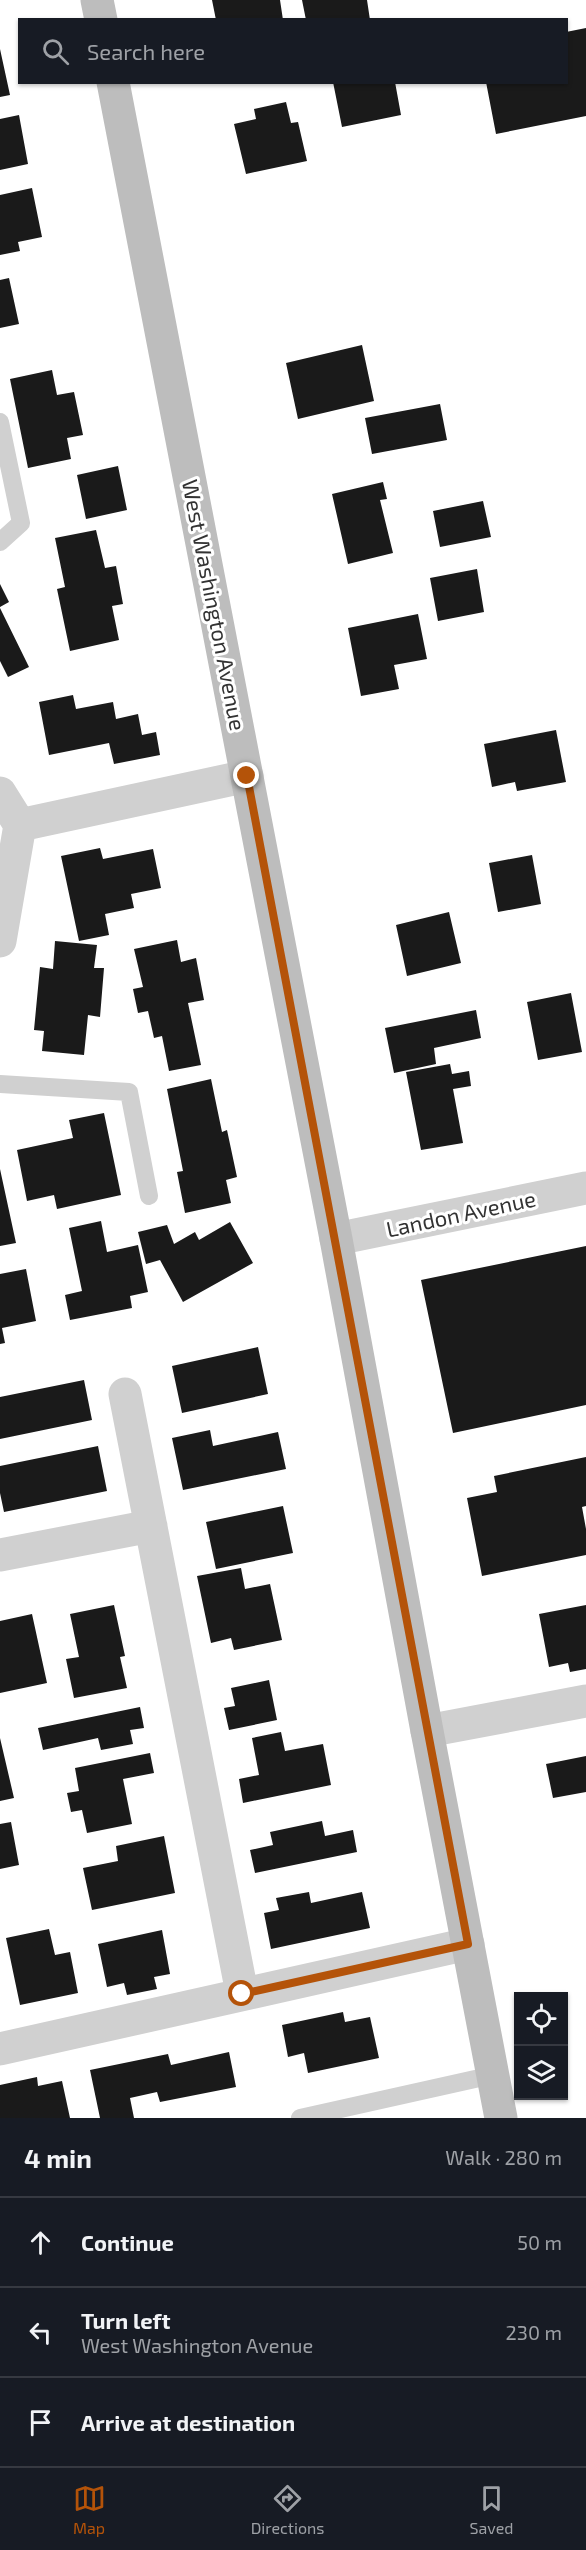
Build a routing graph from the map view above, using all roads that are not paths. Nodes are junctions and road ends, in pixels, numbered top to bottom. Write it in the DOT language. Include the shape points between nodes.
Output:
graph roads {
  1 [pos="97,0"];
  2 [pos="101,18"];
  3 [pos="113,84"];
  4 [pos="0,422"];
  5 [pos="0,542"];
  6 [pos="247,776"];
  7 [pos="0,793"];
  8 [pos="20,825"];
  9 [pos="0,942"];
  10 [pos="0,1084"];
  11 [pos="586,1188"];
  12 [pos="149,1196"];
  13 [pos="336,1239"];
  14 [pos="125,1394"];
  15 [pos="151,1526"];
  16 [pos="0,1555"];
  17 [pos="586,1701"];
  18 [pos="426,1731"];
  19 [pos="468,1944"];
  20 [pos="242,1994"];
  21 [pos="0,2049"];
  22 [pos="493,2075"];
  23 [pos="300,2118"];
  24 [pos="501,2118"];
  1 -- 2 [label="main road"];
  3 -- 6 [label="main road, West Washington Avenue"];
  4 -- 5 [label="lane" via="21,523"];
  6 -- 8 [label="street"];
  6 -- 13 [label="main road, West Washington Avenue"];
  7 -- 8 [label="street"];
  8 -- 9 [label="street"];
  10 -- 12 [label="lane" via="129,1092"];
  11 -- 13 [label="street, Landon Avenue"];
  13 -- 18 [label="main road, West Washington Avenue"];
  14 -- 15 [label="street"];
  15 -- 16 [label="street"];
  15 -- 20 [label="street"];
  17 -- 18 [label="street"];
  18 -- 19 [label="main road, West Washington Avenue"];
  19 -- 20 [label="street"];
  19 -- 22 [label="main road, West Washington Avenue"];
  20 -- 21 [label="street"];
  22 -- 23 [label="lane"];
  22 -- 24 [label="main road, West Washington Avenue"];
}
